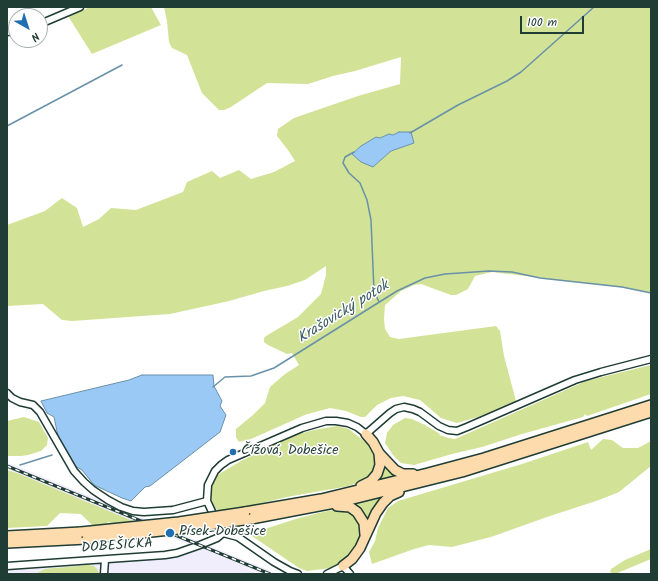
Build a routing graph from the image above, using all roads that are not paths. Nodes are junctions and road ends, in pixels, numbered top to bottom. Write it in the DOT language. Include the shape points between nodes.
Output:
graph roads {
  1 [pos="80,7"];
  2 [pos="48,21"];
  3 [pos="651,359"];
  4 [pos="7,393"];
  5 [pos="651,405"];
  6 [pos="651,412"];
  7 [pos="366,434"];
  8 [pos="379,453"];
  9 [pos="426,477"];
  10 [pos="342,494"];
  11 [pos="207,501"];
  12 [pos="323,505"];
  13 [pos="248,515"];
  14 [pos="223,533"];
  15 [pos="84,535"];
  16 [pos="7,536"];
  17 [pos="363,542"];
  18 [pos="7,543"];
  19 [pos="105,560"];
  20 [pos="7,566"];
  21 [pos="344,566"];
  22 [pos="104,574"];
  23 [pos="298,574"];
  24 [pos="327,574"];
  25 [pos="350,574"];
  1 -- 2 [label="street"];
  3 -- 7 [label="street" via="575,380 457,431 439,426 420,412 404,407 390,413"];
  4 -- 11 [label="street" via="20,402 33,405 40,412 74,470 93,490 108,500 121,507 144,512 173,510"];
  5 -- 9 [label="highway"];
  6 -- 9 [label="highway" via="462,472"];
  7 -- 8 [label="highway"];
  7 -- 11 [label="street" via="348,423 326,420 314,423 221,464 214,471 208,485"];
  8 -- 9 [label="highway" via="399,472"];
  8 -- 10 [label="highway" via="380,465 375,478"];
  9 -- 10 [label="highway"];
  9 -- 12 [label="highway"];
  9 -- 17 [label="highway" via="386,499 376,513"];
  10 -- 13 [label="highway"];
  11 -- 14 [label="street" via="223,527"];
  12 -- 13 [label="highway"];
  12 -- 17 [label="highway" via="346,506 358,512 364,523"];
  13 -- 15 [label="highway, bridge" via="179,529"];
  14 -- 19 [label="street, DOBEŠICKÁ" via="176,553"];
  14 -- 23 [label="street" via="238,537 274,562"];
  15 -- 16 [label="highway"];
  15 -- 18 [label="highway"];
  17 -- 21 [label="highway"];
  19 -- 20 [label="street, DOBEŠICKÁ"];
  19 -- 22 [label="street"];
  21 -- 24 [label="street"];
  21 -- 25 [label="street"];
}
